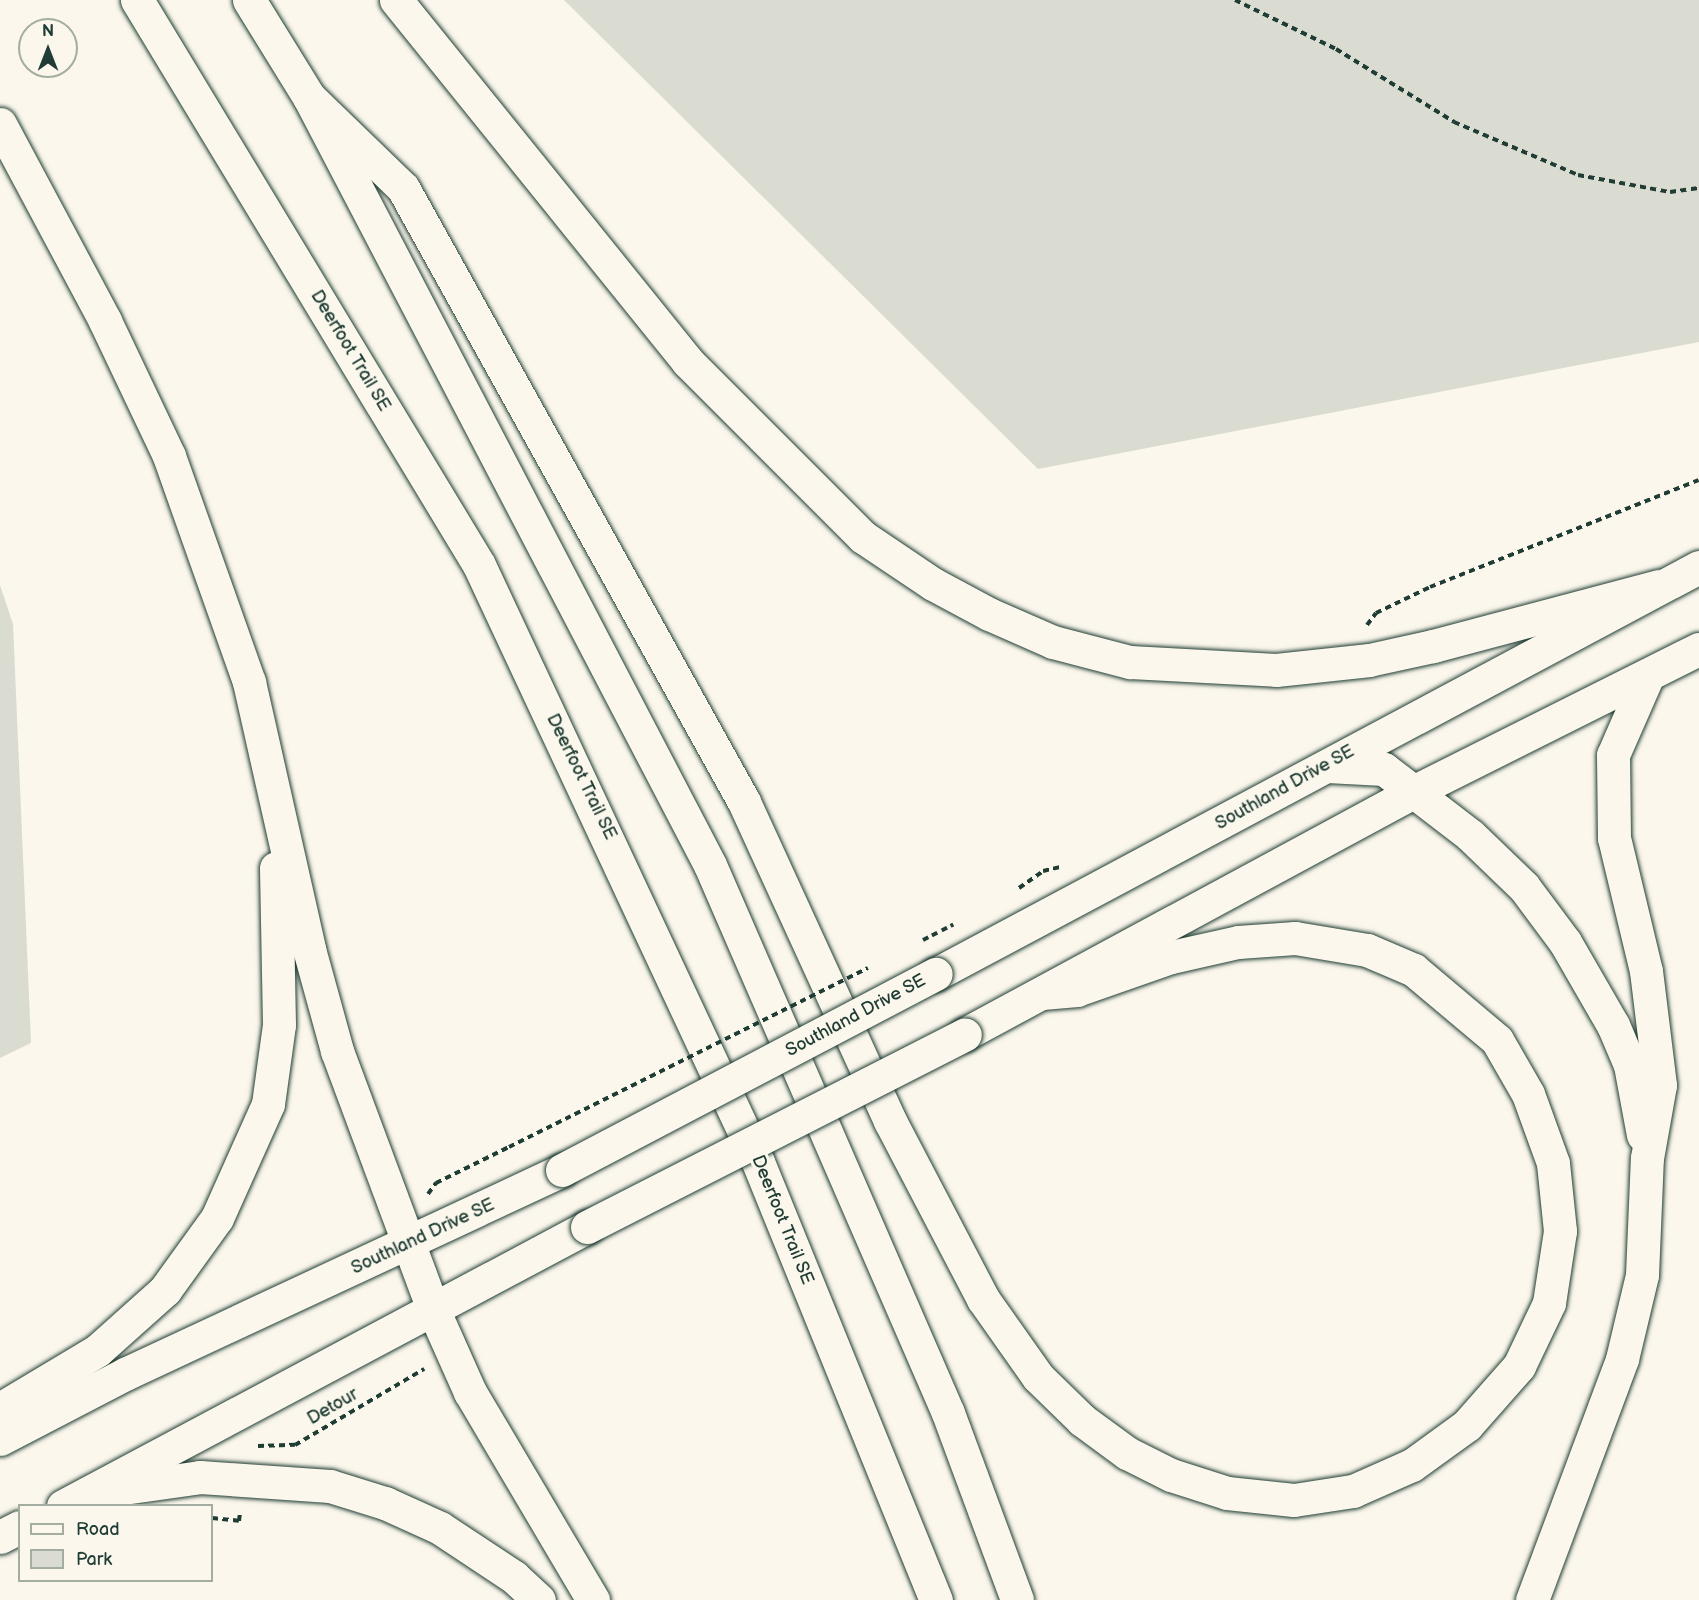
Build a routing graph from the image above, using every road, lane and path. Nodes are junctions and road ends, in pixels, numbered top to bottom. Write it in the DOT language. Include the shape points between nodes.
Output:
graph roads {
  1 [pos="137,0"];
  2 [pos="249,0"];
  3 [pos="396,0"];
  4 [pos="1235,0"];
  5 [pos="309,97"];
  6 [pos="0,124"];
  7 [pos="1699,188"];
  8 [pos="1699,480"];
  9 [pos="1699,567"];
  10 [pos="1658,586"];
  11 [pos="1363,631"];
  12 [pos="1699,649"];
  13 [pos="1648,675"];
  14 [pos="1327,766"];
  15 [pos="1418,790"];
  16 [pos="274,794"];
  17 [pos="953,925"];
  18 [pos="911,946"];
  19 [pos="879,962"];
  20 [pos="1042,993"];
  21 [pos="1647,1158"];
  22 [pos="436,1183"];
  23 [pos="411,1245"];
  24 [pos="433,1309"];
  25 [pos="429,1366"];
  26 [pos="0,1409"];
  27 [pos="0,1439"];
  28 [pos="255,1448"];
  29 [pos="75,1499"];
  30 [pos="18,1528"];
  31 [pos="0,1537"];
  32 [pos="539,1600"];
  33 [pos="593,1600"];
  34 [pos="936,1600"];
  35 [pos="1017,1600"];
  36 [pos="1532,1600"];
  1 -- 34 [label="main road, Deerfoot Trail SE" via="479,565 627,873 758,1162"];
  2 -- 5 [label="main road"];
  3 -- 10 [label="main road" via="688,362 863,537 933,584 989,614 1053,642 1130,662 1276,670 1422,648"];
  4 -- 7 [label="path" via="1336,49 1454,122 1578,175 1661,191"];
  5 -- 20 [label="main road" via="403,188 744,802 890,1121 983,1299 1038,1377 1082,1420 1127,1453 1171,1475 1227,1493 1294,1500 1353,1491 1412,1464 1467,1425 1519,1366 1549,1303 1560,1231 1553,1163 1528,1094 1497,1040 1414,970 1367,950 1295,938 1238,942 1171,957 1077,990"];
  5 -- 35 [label="main road" via="710,865 948,1413"];
  6 -- 16 [label="main road" via="105,321 169,456 249,682"];
  8 -- 11 [label="path" via="1430,587 1376,613"];
  9 -- 10 [label="main road, Southland Drive SE"];
  10 -- 14 [label="main road, Southland Drive SE"];
  12 -- 13 [label="main road"];
  13 -- 15 [label="main road"];
  13 -- 21 [label="main road" via="1613,755 1614,838 1646,971 1660,1085"];
  14 -- 15 [label="main road" via="1384,769"];
  14 -- 23 [label="main road, Southland Drive SE, bridge" via="562,1170"];
  15 -- 20 [label="main road"];
  15 -- 21 [label="main road" via="1524,888 1565,942 1613,1025 1630,1065"];
  16 -- 23 [label="main road" via="337,1051"];
  16 -- 26 [label="main road" via="279,1025 268,1104 246,1160 217,1218 165,1290 98,1350"];
  17 -- 18 [label="path, bridge"];
  19 -- 22 [label="path, bridge"];
  20 -- 24 [label="main road, bridge"];
  21 -- 36 [label="main road" via="1642,1275 1622,1359"];
  23 -- 24 [label="main road"];
  23 -- 27 [label="main road, Southland Drive SE" via="125,1374"];
  24 -- 29 [label="main road"];
  24 -- 33 [label="main road" via="470,1392"];
  25 -- 28 [label="path, Detour" via="295,1444 262,1442"];
  29 -- 32 [label="main road" via="200,1476 330,1486 385,1503 440,1528 514,1577"];
  30 -- 31 [label="main road"];
}
